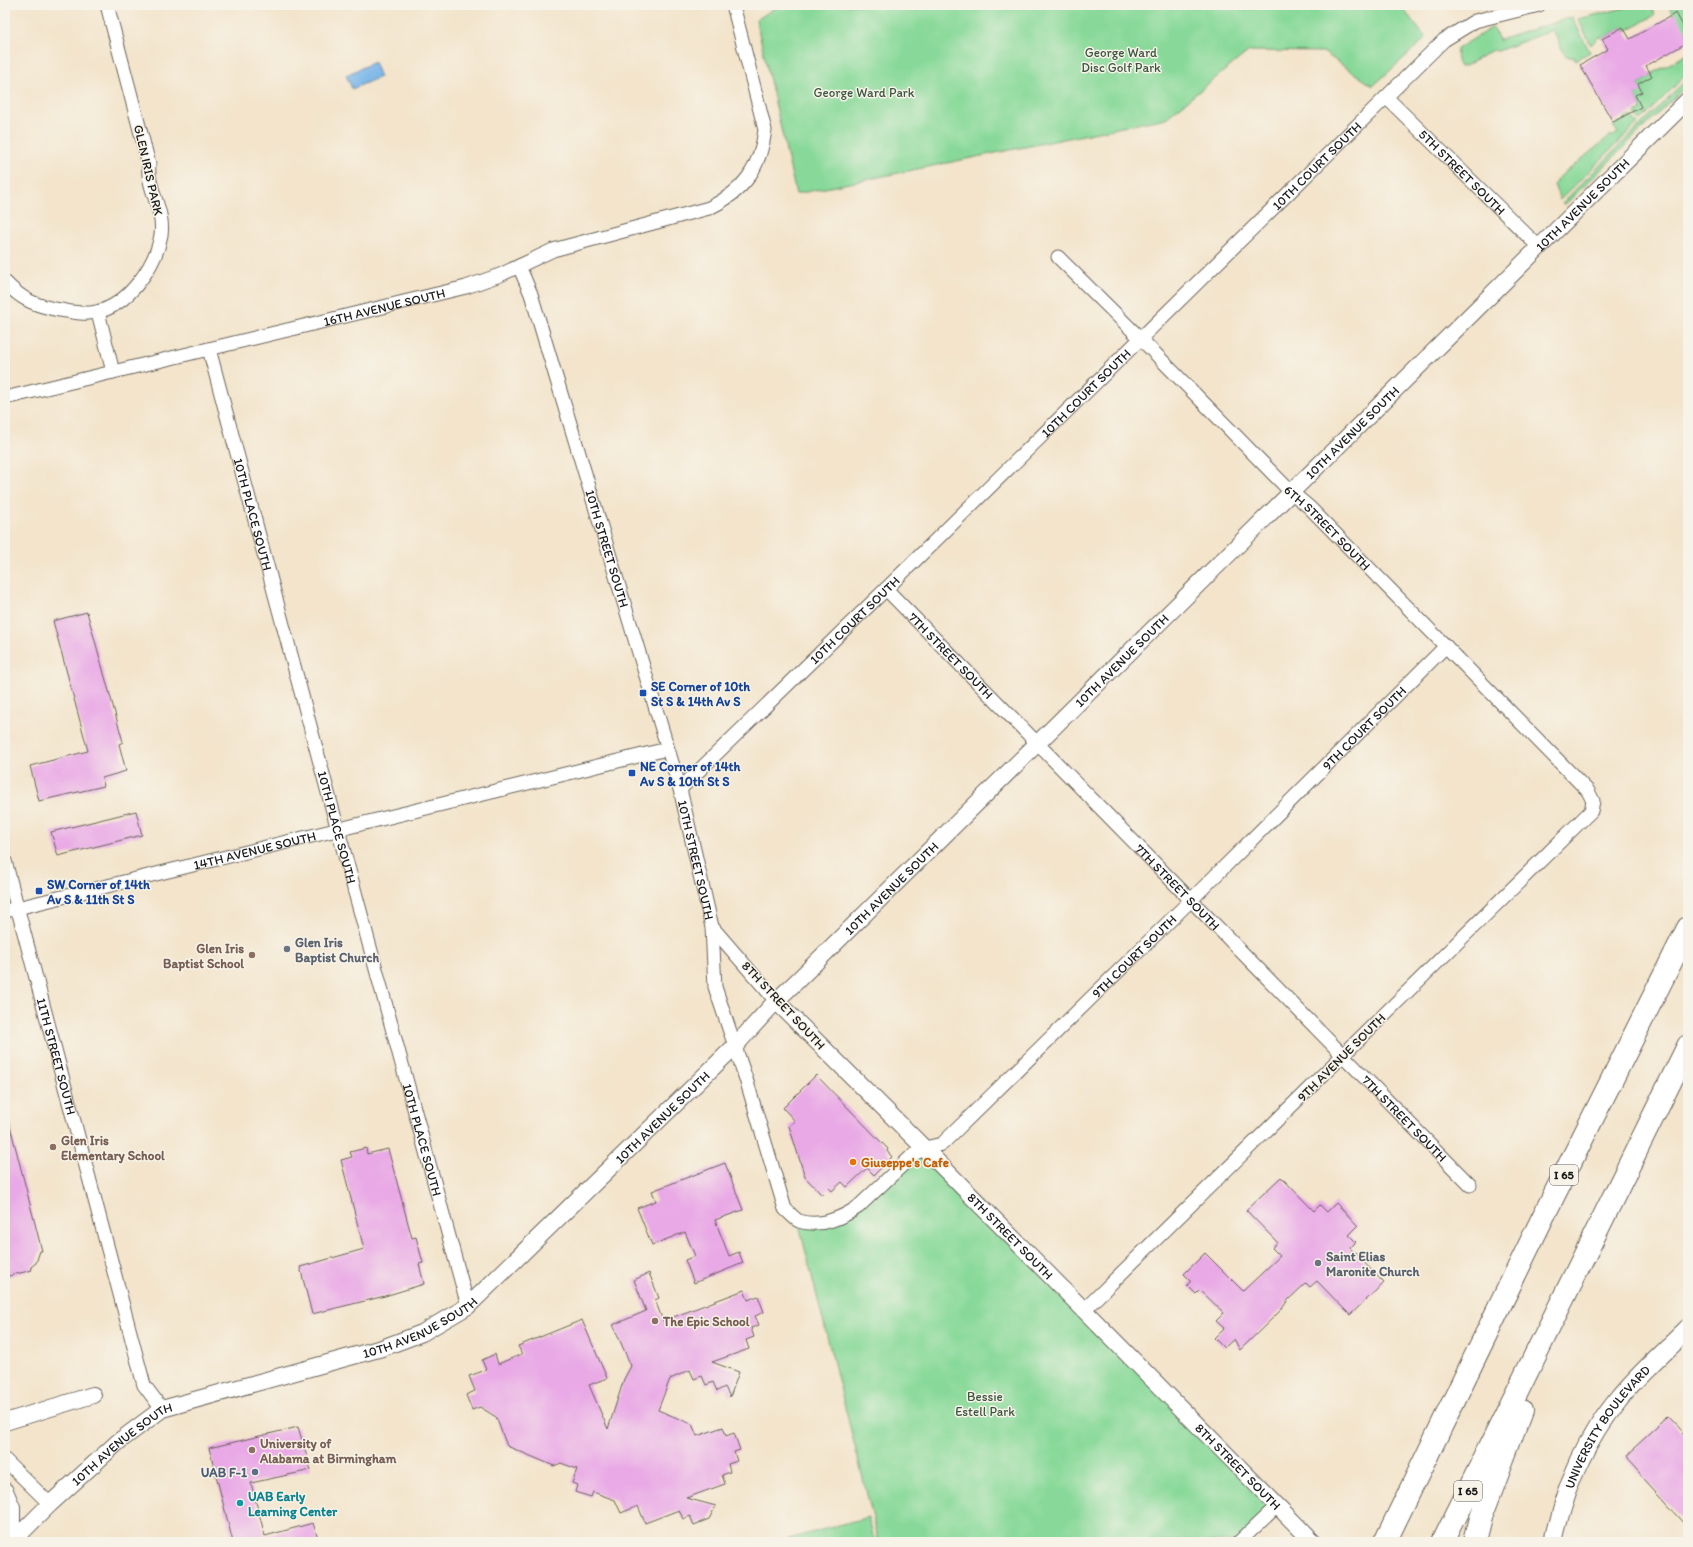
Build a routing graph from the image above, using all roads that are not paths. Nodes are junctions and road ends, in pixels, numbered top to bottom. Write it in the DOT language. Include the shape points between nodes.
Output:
graph roads {
  1 [pos="107,5"];
  2 [pos="1539,5"];
  3 [pos="735,6"];
  4 [pos="1501,10"];
  5 [pos="1386,97"];
  6 [pos="1688,100"];
  7 [pos="1539,247"];
  8 [pos="1058,257"];
  9 [pos="519,266"];
  10 [pos="5,282"];
  11 [pos="98,312"];
  12 [pos="1140,338"];
  13 [pos="209,349"];
  14 [pos="113,372"];
  15 [pos="5,398"];
  16 [pos="1292,492"];
  17 [pos="886,589"];
  18 [pos="1446,646"];
  19 [pos="1037,744"];
  20 [pos="667,749"];
  21 [pos="680,789"];
  22 [pos="1593,801"];
  23 [pos="338,830"];
  24 [pos="5,861"];
  25 [pos="1190,901"];
  26 [pos="11,910"];
  27 [pos="712,927"];
  28 [pos="1688,928"];
  29 [pos="776,1001"];
  30 [pos="735,1046"];
  31 [pos="1688,1046"];
  32 [pos="1343,1056"];
  33 [pos="924,1148"];
  34 [pos="1470,1185"];
  35 [pos="798,1220"];
  36 [pos="1564,1297"];
  37 [pos="468,1306"];
  38 [pos="1084,1310"];
  39 [pos="1688,1328"];
  40 [pos="93,1395"];
  41 [pos="162,1409"];
  42 [pos="5,1422"];
  43 [pos="5,1460"];
  44 [pos="5,1491"];
  45 [pos="50,1504"];
  46 [pos="1278,1505"];
  47 [pos="12,1542"];
  48 [pos="1239,1542"];
  49 [pos="1313,1542"];
  50 [pos="1384,1542"];
  51 [pos="1443,1542"];
  52 [pos="1475,1542"];
  53 [pos="1553,1542"];
  1 -- 11 [label="street, GLEN IRIS PARK" via="161,218 161,232 159,245 148,270 133,289 112,306"];
  2 -- 4 [label="street"];
  3 -- 9 [label="street, 16TH AVENUE SOUTH" via="765,130 759,159 748,178 737,191 708,208 552,250"];
  4 -- 5 [label="street, 10TH COURT SOUTH" via="1475,21 1444,40"];
  5 -- 7 [label="street, 5TH STREET SOUTH"];
  5 -- 12 [label="street, 10TH COURT SOUTH"];
  6 -- 7 [label="street, 10TH AVENUE SOUTH"];
  7 -- 16 [label="street, 10TH AVENUE SOUTH"];
  8 -- 12 [label="street, 6TH STREET SOUTH"];
  9 -- 13 [label="street, 16TH AVENUE SOUTH" via="466,287"];
  9 -- 20 [label="street, 10TH STREET SOUTH" via="531,294"];
  10 -- 11 [label="street, GLEN IRIS PARK" via="21,298 37,305 86,314"];
  11 -- 14 [label="street"];
  12 -- 16 [label="street, 6TH STREET SOUTH"];
  12 -- 17 [label="street, 10TH COURT SOUTH"];
  13 -- 14 [label="street, 16TH AVENUE SOUTH"];
  13 -- 23 [label="street, 10TH PLACE SOUTH"];
  14 -- 15 [label="street, 16TH AVENUE SOUTH"];
  16 -- 18 [label="street, 6TH STREET SOUTH"];
  16 -- 19 [label="street, 10TH AVENUE SOUTH"];
  17 -- 19 [label="street, 7TH STREET SOUTH"];
  17 -- 21 [label="street, 10TH COURT SOUTH"];
  18 -- 22 [label="street, 6TH STREET SOUTH" via="1588,791"];
  18 -- 25 [label="street, 9TH COURT SOUTH"];
  19 -- 25 [label="street, 7TH STREET SOUTH"];
  19 -- 29 [label="street, 10TH AVENUE SOUTH"];
  20 -- 21 [label="street, 10TH STREET SOUTH"];
  20 -- 23 [label="street, 14TH AVENUE SOUTH"];
  21 -- 27 [label="street, 10TH STREET SOUTH"];
  22 -- 32 [label="street, 9TH AVENUE SOUTH" via="1591,811"];
  23 -- 26 [label="street, 14TH AVENUE SOUTH"];
  23 -- 37 [label="street, 10TH PLACE SOUTH"];
  24 -- 26 [label="street, 11TH STREET SOUTH"];
  25 -- 32 [label="street, 7TH STREET SOUTH"];
  25 -- 33 [label="street, 9TH COURT SOUTH" via="942,1144"];
  26 -- 41 [label="street, 11TH STREET SOUTH" via="144,1385"];
  27 -- 29 [label="street, 8TH STREET SOUTH"];
  27 -- 30 [label="street, 10TH STREET SOUTH" via="715,987"];
  28 -- 50 [label="highway, I 65"];
  29 -- 30 [label="street, 10TH AVENUE SOUTH"];
  29 -- 33 [label="street, 8TH STREET SOUTH"];
  30 -- 35 [label="street, 10TH STREET SOUTH" via="785,1209"];
  30 -- 37 [label="street, 10TH AVENUE SOUTH"];
  31 -- 36 [label="highway, I 65"];
  32 -- 34 [label="street, 7TH STREET SOUTH"];
  32 -- 38 [label="street, 9TH AVENUE SOUTH"];
  33 -- 35 [label="street, 9TH COURT SOUTH" via="914,1154 850,1213 825,1222 811,1223"];
  33 -- 38 [label="street, 8TH STREET SOUTH"];
  36 -- 51 [label="highway, I 65"];
  36 -- 52 [label="highway" via="1482,1514"];
  37 -- 41 [label="street, 10TH AVENUE SOUTH" via="422,1333 382,1348"];
  38 -- 46 [label="street, 8TH STREET SOUTH"];
  39 -- 53 [label="main road, UNIVERSITY BOULEVARD" via="1627,1389 1599,1425 1584,1450 1572,1478 1561,1508"];
  40 -- 42 [label="street"];
  41 -- 45 [label="street, 10TH AVENUE SOUTH" via="118,1442"];
  43 -- 45 [label="street"];
  44 -- 47 [label="street" via="12,1507"];
  45 -- 47 [label="street, 10TH AVENUE SOUTH"];
  46 -- 48 [label="street"];
  46 -- 49 [label="street, 8TH STREET SOUTH"];
}
